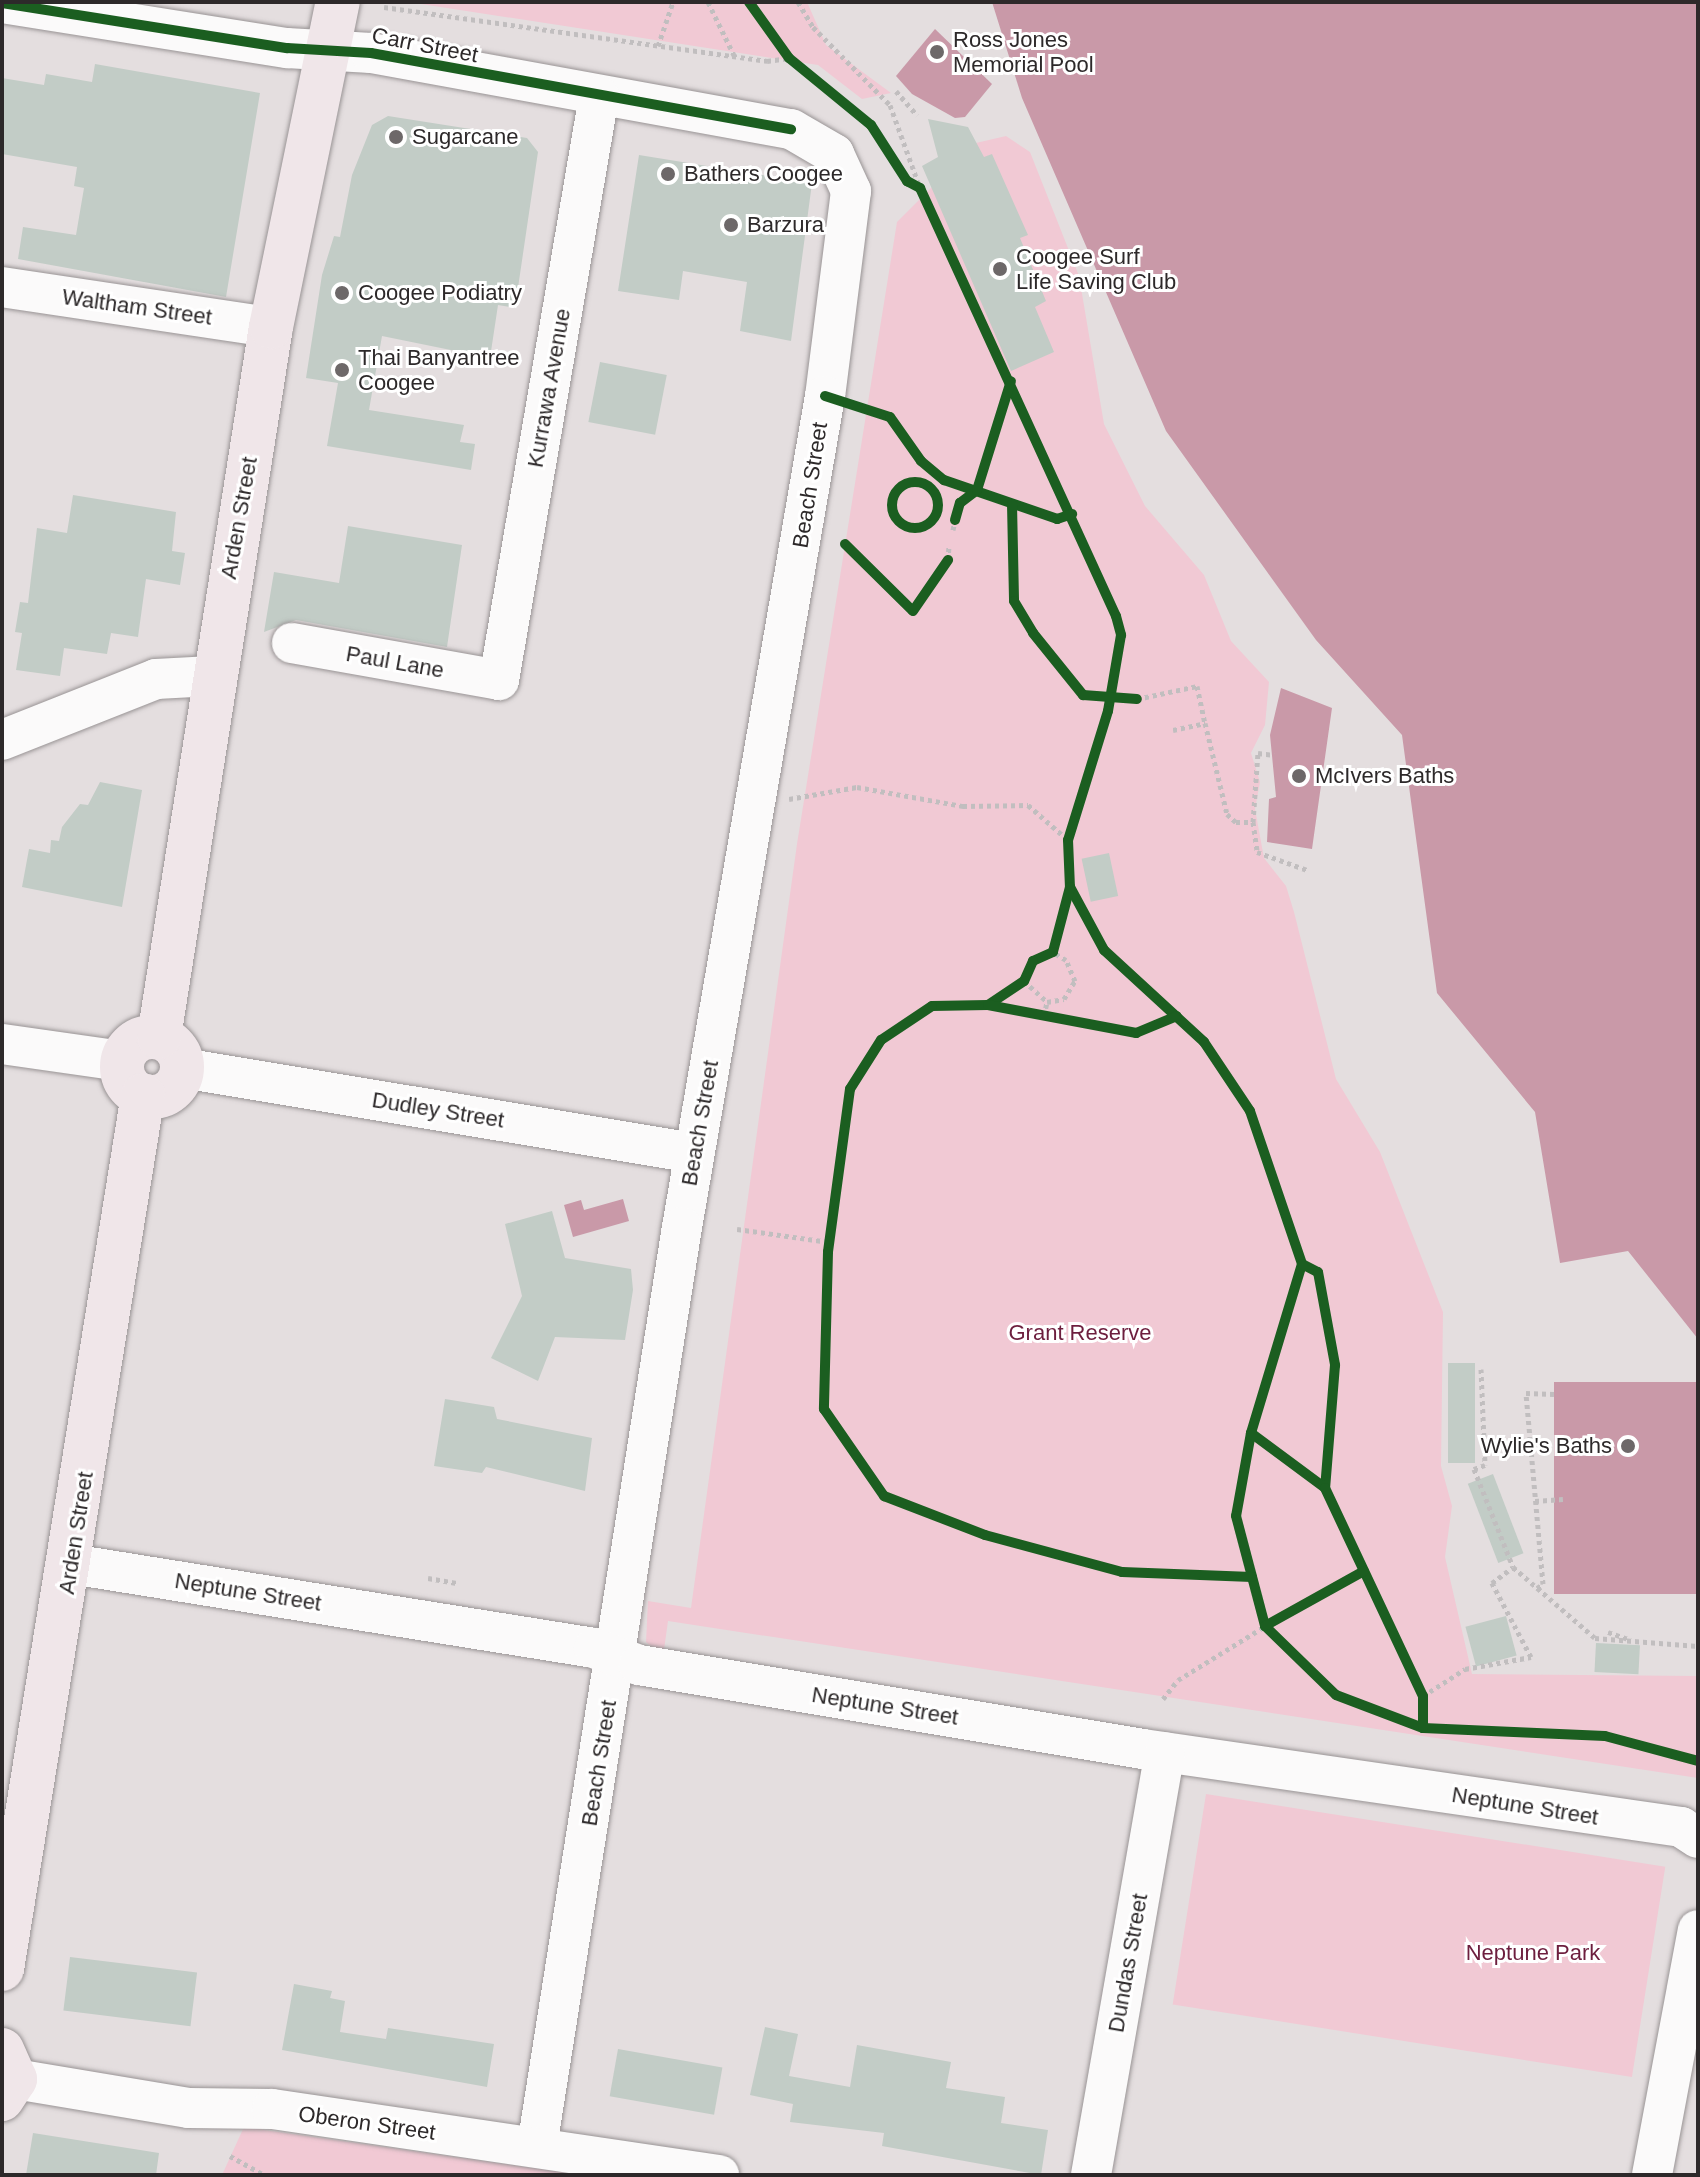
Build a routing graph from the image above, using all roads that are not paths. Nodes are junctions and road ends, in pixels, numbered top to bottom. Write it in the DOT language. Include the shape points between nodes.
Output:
graph roads {
  1 [pos="338,2"];
  2 [pos="2,3"];
  3 [pos="327,52"];
  4 [pos="599,96"];
  5 [pos="791,129"];
  6 [pos="2,287"];
  7 [pos="271,327"];
  8 [pos="292,643"];
  9 [pos="212,676"];
  10 [pos="499,680"];
  11 [pos="2,740"];
  12 [pos="2,1044"];
  13 [pos="170,1053"];
  14 [pos="133,1078"];
  15 [pos="694,1153"];
  16 [pos="71,1564"];
  17 [pos="616,1658"];
  18 [pos="1165,1752"];
  19 [pos="1698,1838"];
  20 [pos="1698,1930"];
  21 [pos="2,1969"];
  22 [pos="6,2076"];
  23 [pos="537,2147"];
  24 [pos="719,2175"];
  25 [pos="1091,2175"];
  26 [pos="1652,2175"];
  1 -- 3 [label="main road, Arden Street"];
  2 -- 3 [label="street, Carr Street"];
  3 -- 4 [label="street, Carr Street" via="371,53"];
  3 -- 7 [label="main road, Arden Street"];
  4 -- 5 [label="street, Carr Street"];
  4 -- 10 [label="street, Kurrawa Avenue"];
  5 -- 15 [label="street, Beach Street" via="834,154 853,203 757,805"];
  6 -- 7 [label="street, Waltham Street"];
  7 -- 9 [label="main road, Arden Street"];
  8 -- 10 [label="street, Paul Lane"];
  9 -- 11 [label="street" via="156,679"];
  9 -- 13 [label="main road, Arden Street"];
  12 -- 14 [label="street"];
  13 -- 14 [label="main road" via="167,1093"];
  13 -- 15 [label="street, Dudley Street"];
  14 -- 16 [label="main road, Arden Street"];
  15 -- 17 [label="street, Beach Street"];
  16 -- 17 [label="street, Neptune Street" via="594,1648"];
  16 -- 21 [label="main road, Arden Street"];
  17 -- 18 [label="street, Neptune Street"];
  17 -- 23 [label="street, Beach Street"];
  18 -- 19 [label="street, Neptune Street" via="1681,1827"];
  18 -- 25 [label="street, Dundas Street"];
  20 -- 26 [label="street"];
  22 -- 23 [label="street, Oberon Street" via="189,2108 272,2109"];
  23 -- 24 [label="street, Oberon Street"];
}
